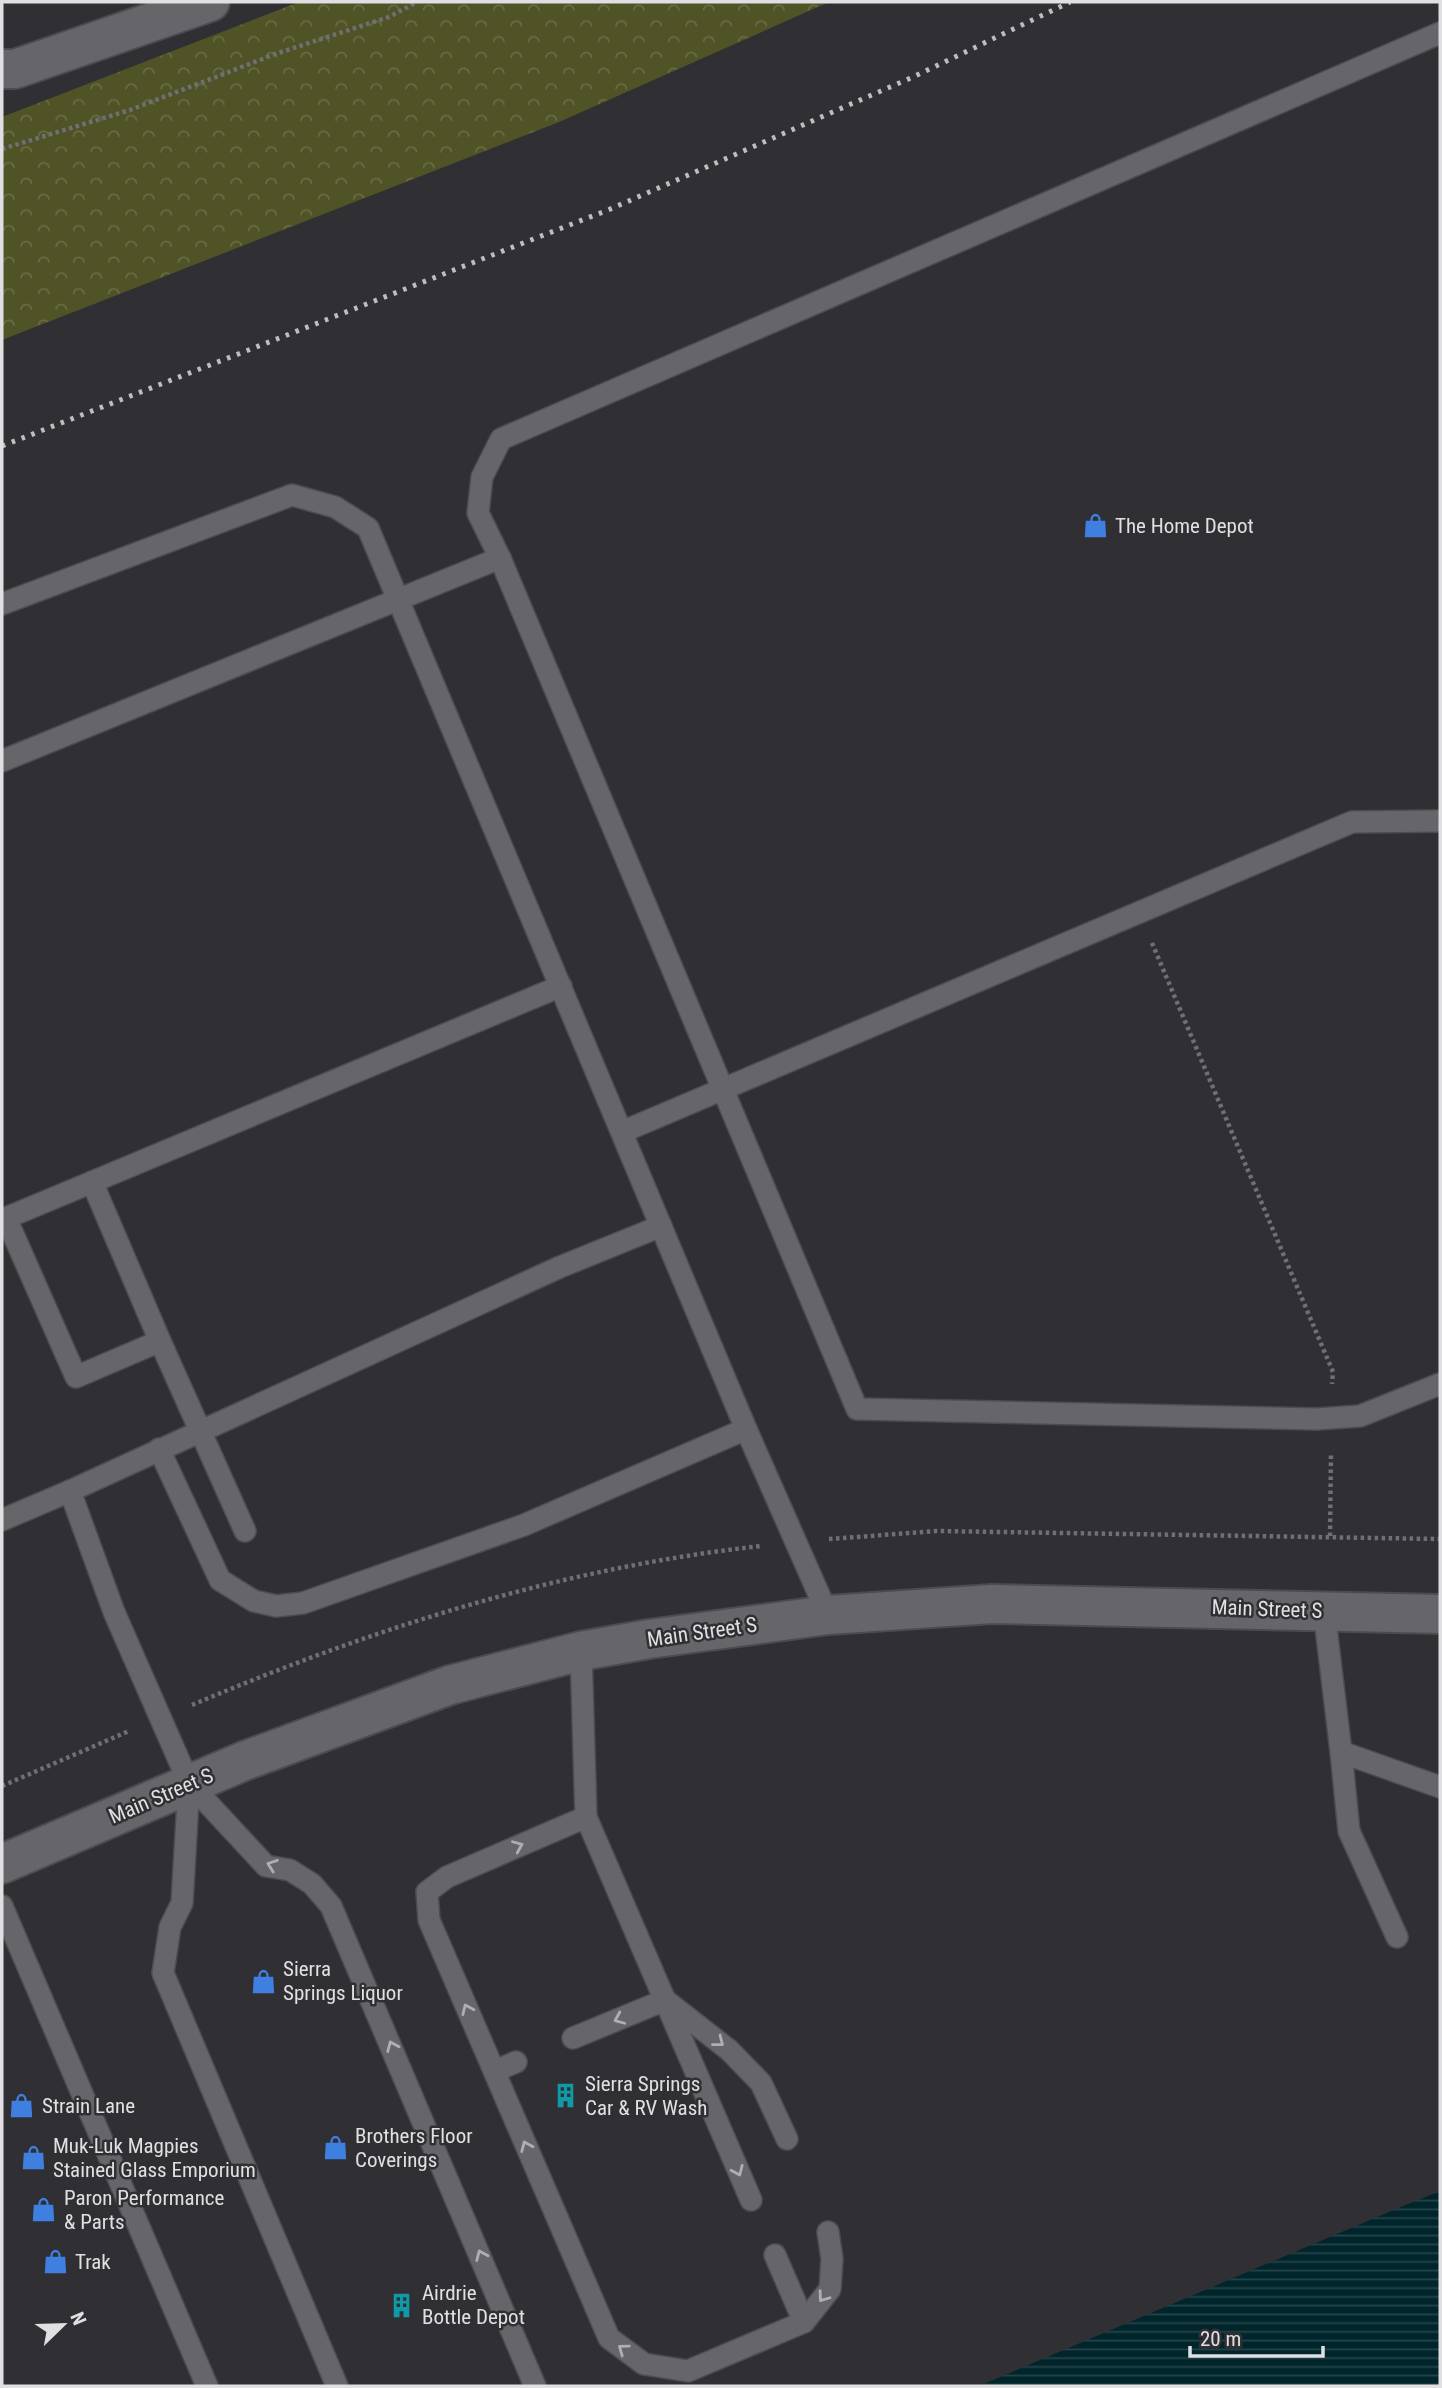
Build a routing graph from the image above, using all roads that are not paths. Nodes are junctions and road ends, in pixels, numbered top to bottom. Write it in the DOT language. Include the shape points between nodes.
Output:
graph roads {
  1 [pos="210,2"];
  2 [pos="1440,33"];
  3 [pos="2,69"];
  4 [pos="500,558"];
  5 [pos="399,602"];
  6 [pos="2,604"];
  7 [pos="2,761"];
  8 [pos="1440,821"];
  9 [pos="561,986"];
  10 [pos="723,1088"];
  11 [pos="622,1132"];
  12 [pos="92,1182"];
  13 [pos="662,1226"];
  14 [pos="160,1341"];
  15 [pos="1440,1384"];
  16 [pos="746,1429"];
  17 [pos="200,1431"];
  18 [pos="159,1449"];
  19 [pos="70,1491"];
  20 [pos="2,1520"];
  21 [pos="245,1531"];
  22 [pos="1324,1611"];
  23 [pos="1440,1614"];
  24 [pos="828,1615"];
  25 [pos="581,1651"];
  26 [pos="1341,1752"];
  27 [pos="189,1783"];
  28 [pos="1440,1787"];
  29 [pos="586,1817"];
  30 [pos="2,1864"];
  31 [pos="2,1906"];
  32 [pos="1397,1937"];
  33 [pos="665,2000"];
  34 [pos="573,2038"];
  35 [pos="516,2062"];
  36 [pos="495,2071"];
  37 [pos="787,2139"];
  38 [pos="751,2200"];
  39 [pos="828,2232"];
  40 [pos="775,2255"];
  41 [pos="804,2322"];
  42 [pos="207,2386"];
  43 [pos="337,2386"];
  44 [pos="534,2386"];
  1 -- 3 [label="main road" via="15,69"];
  2 -- 4 [label="lane" via="501,439 482,477 478,513"];
  4 -- 5 [label="lane"];
  4 -- 10 [label="lane"];
  5 -- 6 [label="lane" via="368,528 335,507 292,495"];
  5 -- 7 [label="lane"];
  5 -- 9 [label="lane"];
  8 -- 10 [label="lane" via="1352,822"];
  9 -- 11 [label="lane"];
  9 -- 12 [label="lane"];
  10 -- 11 [label="lane"];
  10 -- 15 [label="lane" via="857,1409 1317,1419 1360,1416"];
  11 -- 13 [label="lane"];
  12 -- 14 [label="lane"];
  12 -- 14 [label="lane" via="6,1218 76,1377"];
  13 -- 16 [label="lane"];
  13 -- 17 [label="lane" via="560,1267"];
  14 -- 17 [label="lane"];
  16 -- 18 [label="lane" via="524,1524 303,1603 276,1606 254,1601 220,1580"];
  16 -- 24 [label="lane"];
  17 -- 18 [label="lane"];
  17 -- 21 [label="lane"];
  18 -- 19 [label="lane"];
  19 -- 20 [label="lane"];
  19 -- 27 [label="lane" via="114,1612"];
  22 -- 23 [label="main road, Main Street S"];
  22 -- 24 [label="main road, Main Street S" via="992,1604"];
  22 -- 26 [label="lane"];
  24 -- 25 [label="main road, Main Street S"];
  25 -- 27 [label="main road, Main Street S" via="450,1685"];
  25 -- 29 [label="lane"];
  26 -- 28 [label="lane"];
  26 -- 32 [label="lane" via="1349,1831"];
  27 -- 30 [label="main road, Main Street S"];
  27 -- 43 [label="lane" via="182,1903 170,1927 163,1973"];
  44 -- 27 [label="lane, one-way" via="331,1906 312,1884 290,1870 266,1866"];
  29 -- 33 [label="lane"];
  36 -- 29 [label="lane, one-way" via="429,1920 427,1892 447,1877"];
  31 -- 42 [label="lane"];
  33 -- 34 [label="lane, one-way"];
  33 -- 37 [label="lane, one-way" via="729,2050 761,2083"];
  33 -- 38 [label="lane, one-way"];
  35 -- 36 [label="lane"];
  41 -- 36 [label="lane, one-way" via="688,2371 644,2364 609,2338"];
  39 -- 41 [label="lane, one-way" via="830,2289"];
  40 -- 41 [label="lane"];
}
